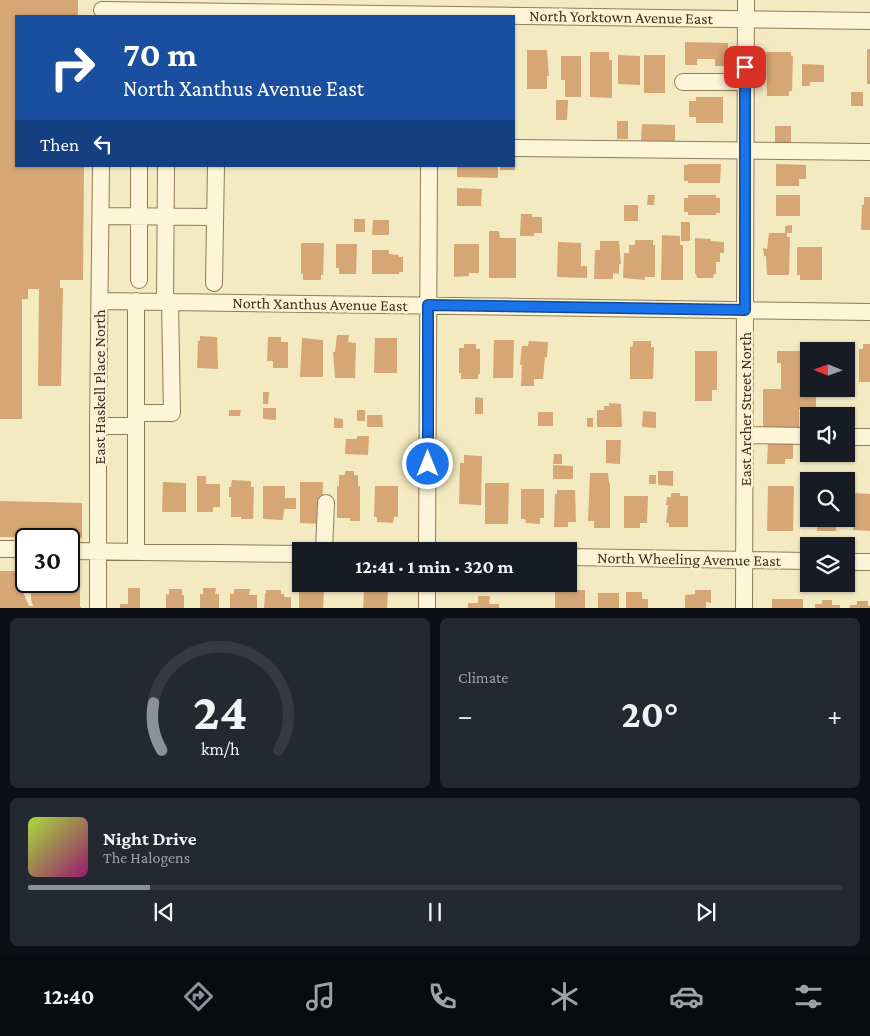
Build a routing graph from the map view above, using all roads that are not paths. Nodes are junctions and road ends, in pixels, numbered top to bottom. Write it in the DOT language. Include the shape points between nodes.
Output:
graph roads {
  1 [pos="746,0"];
  2 [pos="102,9"];
  3 [pos="431,10"];
  4 [pos="745,19"];
  5 [pos="870,22"];
  6 [pos="683,82"];
  7 [pos="745,82"];
  8 [pos="515,148"];
  9 [pos="746,150"];
  10 [pos="870,152"];
  11 [pos="101,167"];
  12 [pos="139,167"];
  13 [pos="166,167"];
  14 [pos="216,167"];
  15 [pos="429,167"];
  16 [pos="101,216"];
  17 [pos="139,216"];
  18 [pos="165,216"];
  19 [pos="215,217"];
  20 [pos="139,280"];
  21 [pos="214,283"];
  22 [pos="100,301"];
  23 [pos="136,301"];
  24 [pos="167,302"];
  25 [pos="428,305"];
  26 [pos="745,310"];
  27 [pos="870,312"];
  28 [pos="136,420"];
  29 [pos="98,426"];
  30 [pos="745,435"];
  31 [pos="800,436"];
  32 [pos="855,436"];
  33 [pos="870,437"];
  34 [pos="326,503"];
  35 [pos="324,542"];
  36 [pos="427,542"];
  37 [pos="0,549"];
  38 [pos="15,549"];
  39 [pos="80,551"];
  40 [pos="99,552"];
  41 [pos="136,552"];
  42 [pos="292,554"];
  43 [pos="577,557"];
  44 [pos="744,560"];
  45 [pos="800,561"];
  46 [pos="855,562"];
  47 [pos="870,562"];
  48 [pos="427,592"];
  49 [pos="98,608"];
  50 [pos="427,608"];
  51 [pos="744,608"];
  1 -- 4 [label="street, East Archer Street North"];
  2 -- 3 [label="street, North Yorktown Avenue East"];
  3 -- 4 [label="street, North Yorktown Avenue East"];
  4 -- 5 [label="street, North Yorktown Avenue East"];
  4 -- 7 [label="street, East Archer Street North"];
  6 -- 7 [label="street"];
  7 -- 9 [label="street, East Archer Street North"];
  8 -- 9 [label="street" via="693,141"];
  9 -- 10 [label="street"];
  9 -- 26 [label="street, East Archer Street North"];
  11 -- 16 [label="street, East Haskell Place North"];
  12 -- 17 [label="street"];
  13 -- 18 [label="street"];
  14 -- 19 [label="street"];
  15 -- 25 [label="street"];
  16 -- 17 [label="street"];
  16 -- 22 [label="street, East Haskell Place North"];
  17 -- 18 [label="street"];
  17 -- 20 [label="street"];
  18 -- 19 [label="street"];
  18 -- 24 [label="street"];
  19 -- 21 [label="street"];
  22 -- 23 [label="street, North Xanthus Avenue East"];
  22 -- 29 [label="street, East Haskell Place North"];
  23 -- 24 [label="street, North Xanthus Avenue East"];
  23 -- 28 [label="street"];
  24 -- 25 [label="street, North Xanthus Avenue East"];
  24 -- 28 [label="street" via="172,413"];
  25 -- 26 [label="street, North Xanthus Avenue East"];
  25 -- 36 [label="street"];
  26 -- 27 [label="street, North Xanthus Avenue East"];
  26 -- 30 [label="street, East Archer Street North"];
  28 -- 29 [label="street"];
  28 -- 41 [label="street"];
  29 -- 40 [label="street, East Haskell Place North"];
  30 -- 31 [label="street"];
  30 -- 44 [label="street, East Archer Street North"];
  32 -- 33 [label="street"];
  34 -- 35 [label="street"];
  37 -- 38 [label="street"];
  39 -- 40 [label="street"];
  40 -- 41 [label="street"];
  40 -- 49 [label="street, East Haskell Place North"];
  41 -- 42 [label="street"];
  43 -- 44 [label="street, North Wheeling Avenue East"];
  44 -- 45 [label="street, North Wheeling Avenue East"];
  44 -- 51 [label="street, East Archer Street North"];
  46 -- 47 [label="street"];
  48 -- 50 [label="street"];
}
